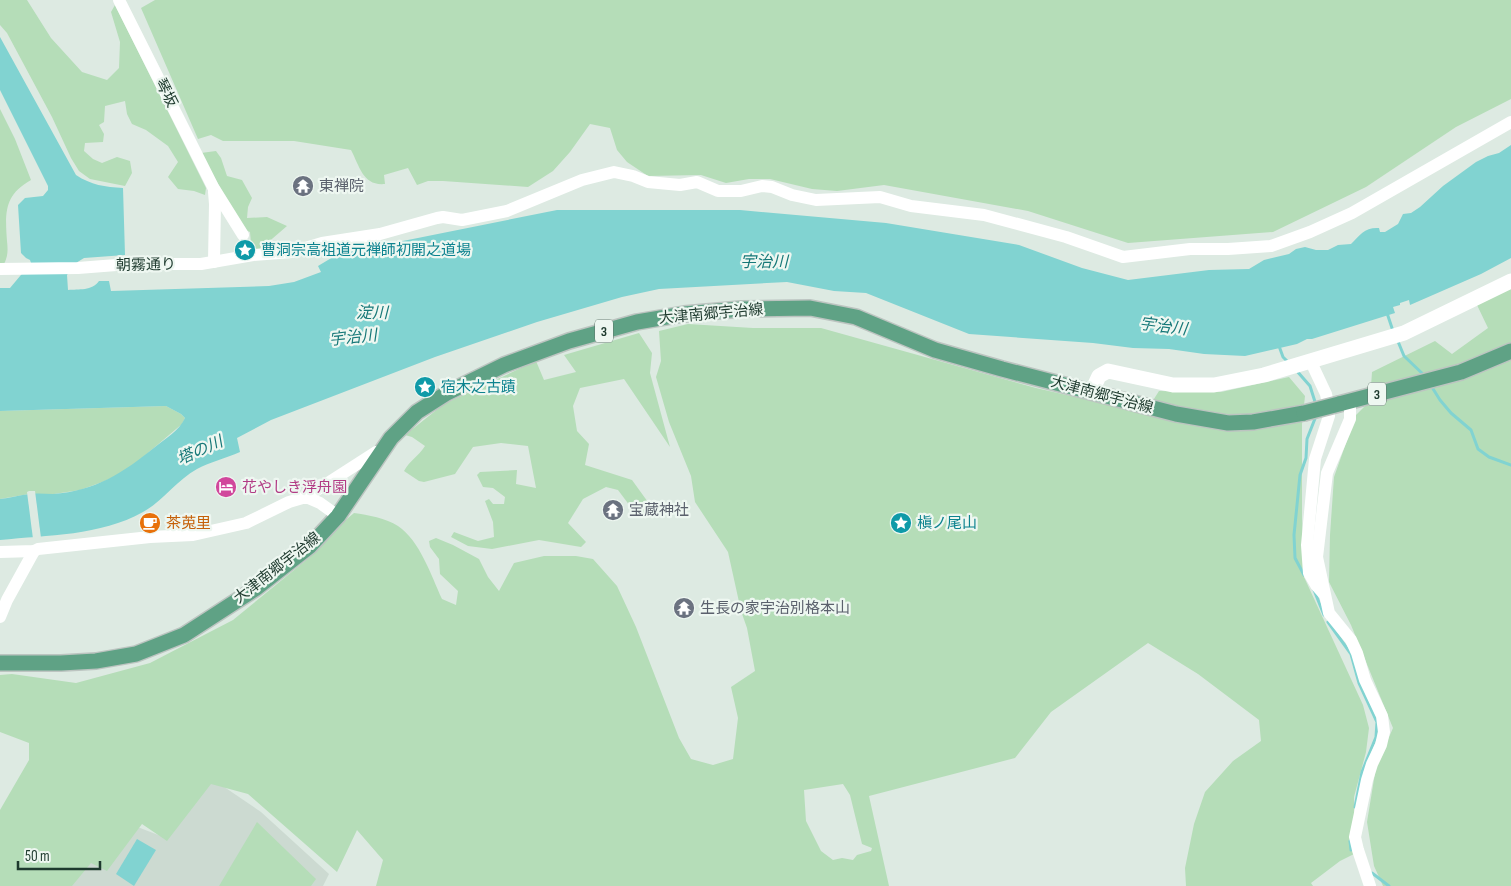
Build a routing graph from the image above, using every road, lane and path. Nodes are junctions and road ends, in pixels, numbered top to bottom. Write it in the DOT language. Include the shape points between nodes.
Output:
graph roads {
  1 [pos="119,0"];
  2 [pos="1511,122"];
  3 [pos="213,187"];
  4 [pos="253,255"];
  5 [pos="214,262"];
  6 [pos="0,269"];
  7 [pos="1511,281"];
  8 [pos="1511,351"];
  9 [pos="1306,363"];
  10 [pos="1092,392"];
  11 [pos="1344,403"];
  12 [pos="382,452"];
  13 [pos="306,497"];
  14 [pos="338,516"];
  15 [pos="34,551"];
  16 [pos="0,552"];
  17 [pos="1324,593"];
  18 [pos="0,617"];
  19 [pos="0,663"];
  20 [pos="1370,886"];
  1 -- 3 [label="street, 琴坂"];
  2 -- 4 [label="street, 朝霧通り" via="1352,213 1271,246 1190,249 1123,257 1066,237 984,215 911,206 880,196 816,200 772,187 718,191 697,182 680,185 648,182 614,172 582,180 507,211 462,220 437,218 380,234 322,243 292,252"];
  3 -- 4 [label="street, 琴坂"];
  3 -- 5 [label="street, 琴坂"];
  4 -- 5 [label="street, 朝霧通り"];
  5 -- 6 [label="street, 朝霧通り"];
  7 -- 9 [label="street" via="1404,333"];
  8 -- 11 [label="main road, 大津南郷宇治線 / 3" via="1461,372"];
  9 -- 10 [label="street" via="1214,385 1173,385 1108,371 1098,376"];
  9 -- 17 [label="street" via="1326,394 1329,410 1316,459 1307,545 1309,573"];
  10 -- 11 [label="main road, 大津南郷宇治線 / 3, bridge" via="1176,414 1228,423 1253,422"];
  10 -- 12 [label="main road, 大津南郷宇治線 / 3" via="936,350 856,317 810,308 741,309 637,322 569,341 504,365 417,412"];
  11 -- 17 [label="street" via="1350,419 1328,473 1317,557"];
  12 -- 13 [label="street" via="376,452"];
  12 -- 14 [label="main road, 大津南郷宇治線 / 3"];
  13 -- 14 [label="street"];
  13 -- 15 [label="street" via="246,523 210,532"];
  14 -- 19 [label="main road, 大津南郷宇治線 / 3" via="310,546 255,589 184,635 136,654 96,661"];
  15 -- 16 [label="street"];
  15 -- 18 [label="street"];
  17 -- 20 [label="street" via="1329,612 1351,640 1364,680 1382,716 1384,732 1367,780 1356,837"];
}
